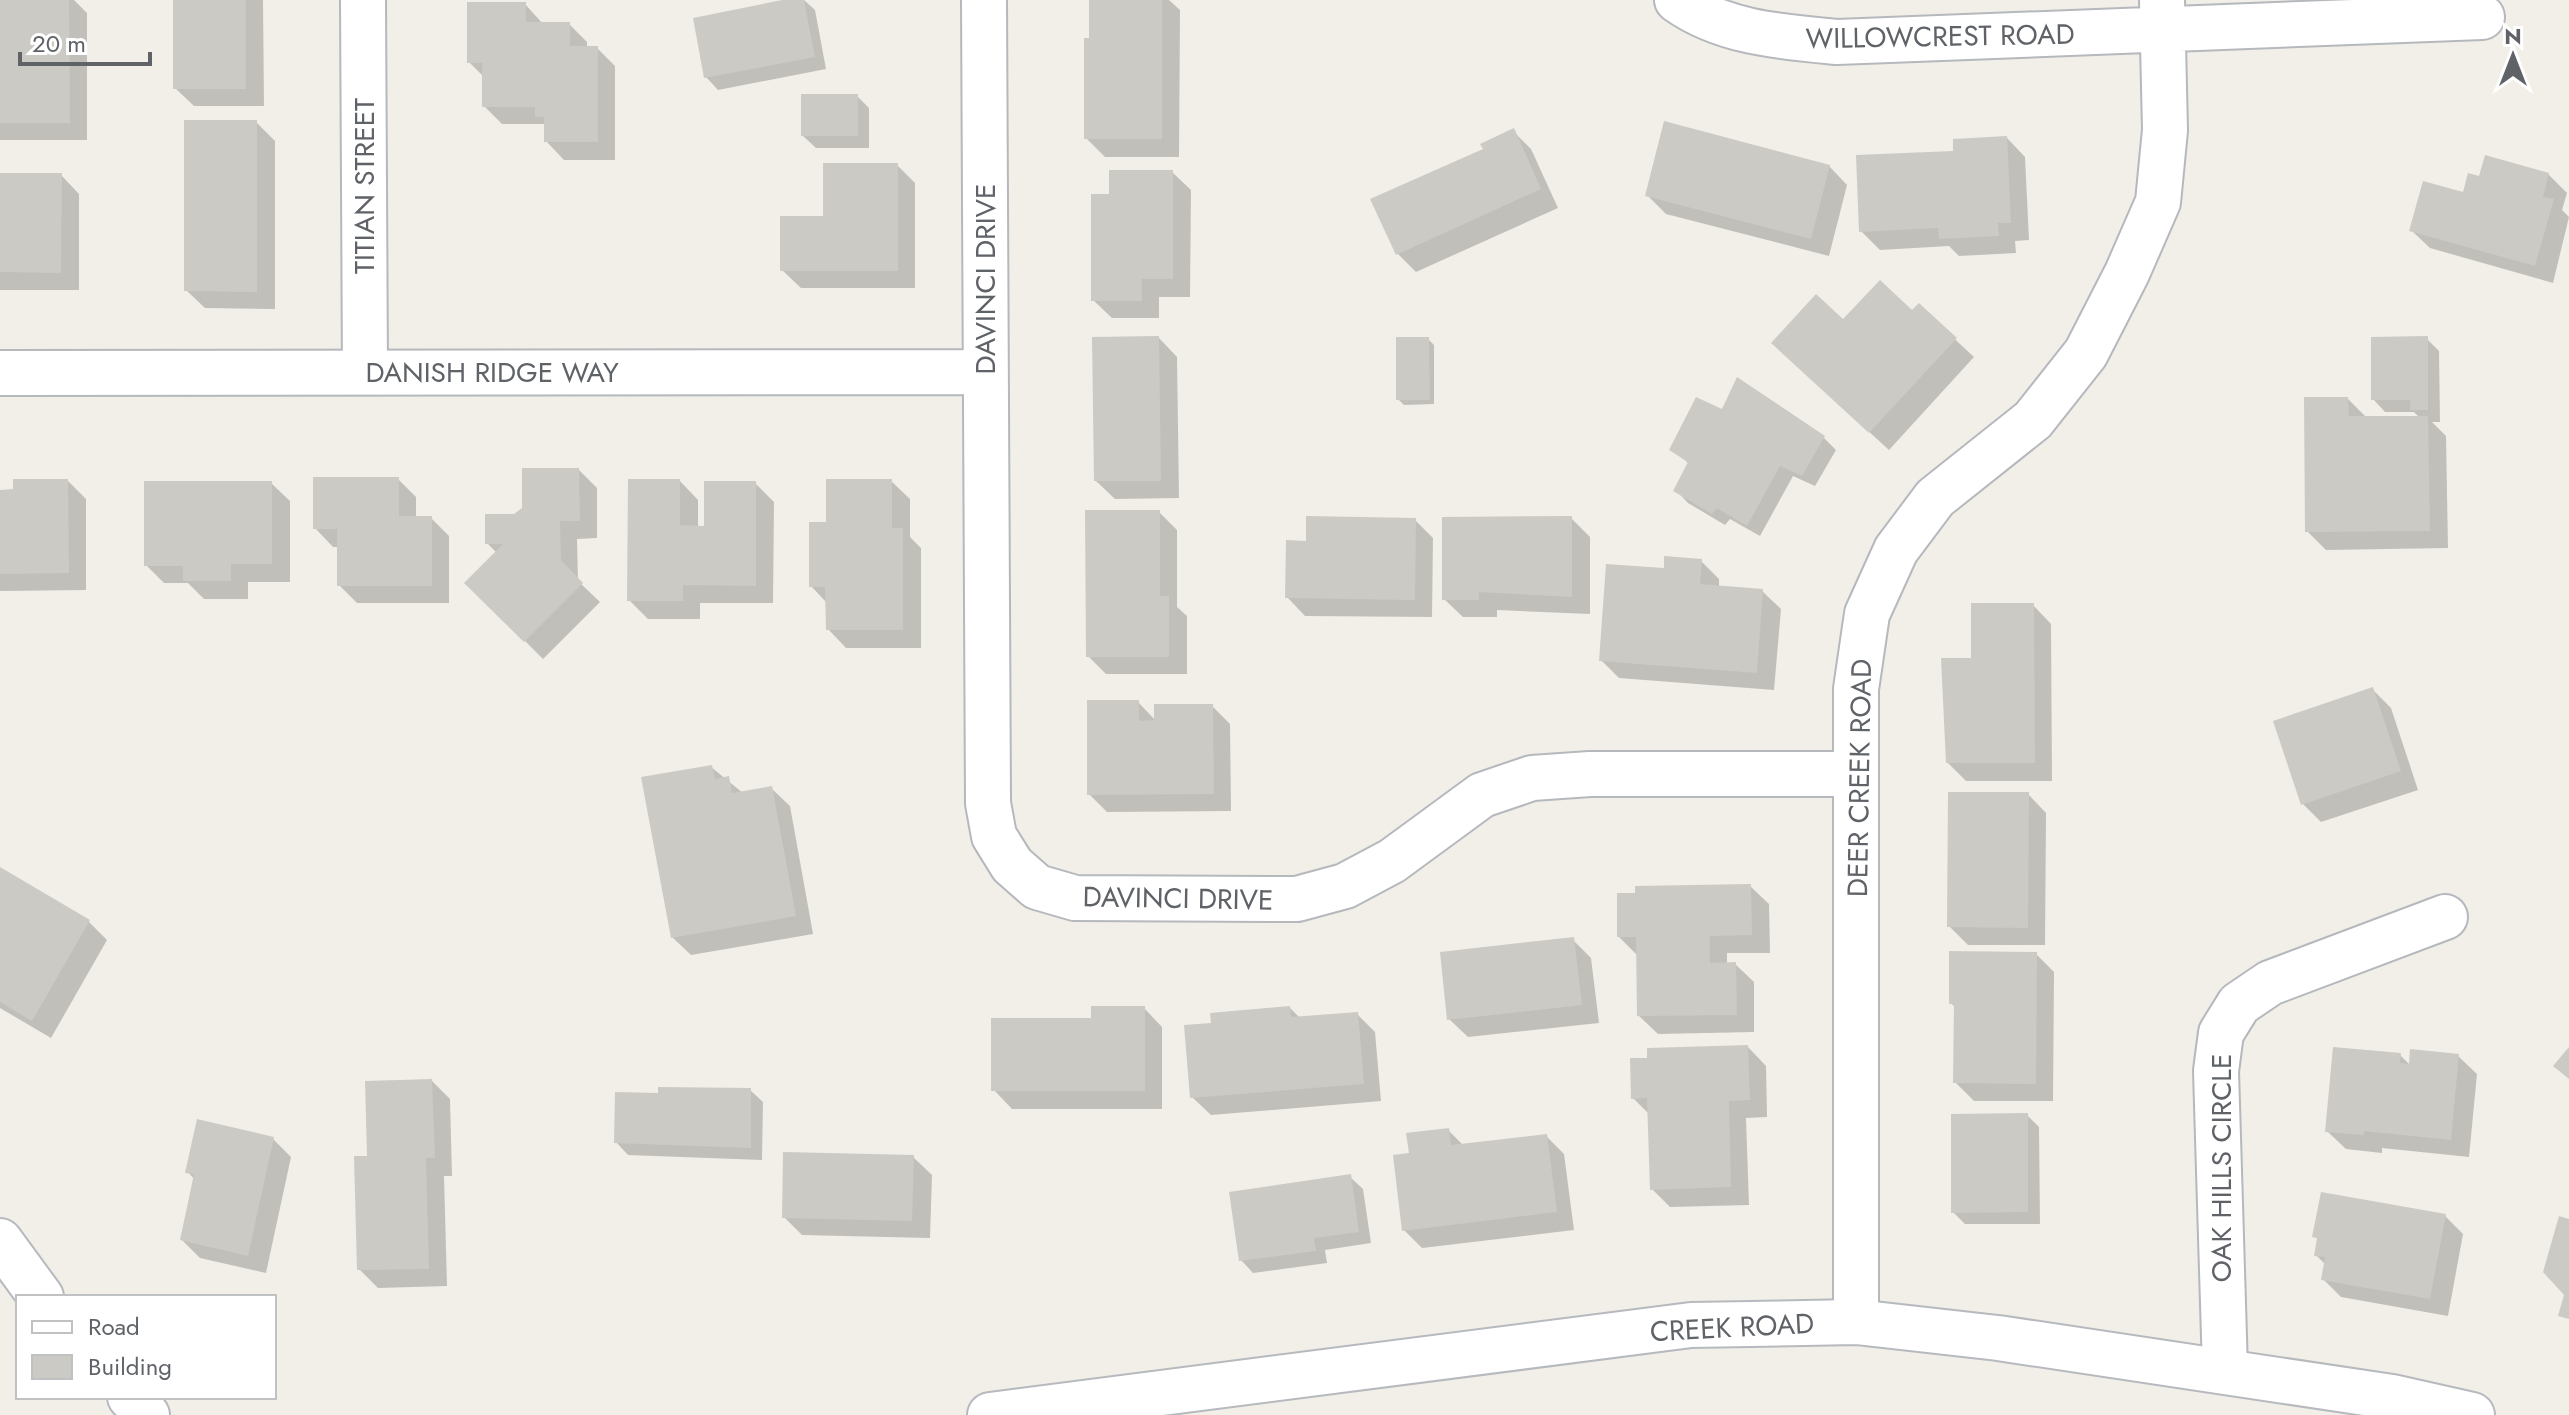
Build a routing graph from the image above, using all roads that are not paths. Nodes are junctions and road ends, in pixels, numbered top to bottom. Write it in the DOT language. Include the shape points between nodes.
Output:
graph roads {
  1 [pos="363,0"];
  2 [pos="984,0"];
  3 [pos="1677,0"];
  4 [pos="2162,16"];
  5 [pos="2482,17"];
  6 [pos="365,372"];
  7 [pos="985,372"];
  8 [pos="0,373"];
  9 [pos="1856,774"];
  10 [pos="2445,917"];
  11 [pos="0,1241"];
  12 [pos="40,1295"];
  13 [pos="1856,1322"];
  14 [pos="2225,1370"];
  15 [pos="132,1399"];
  16 [pos="2390,1406"];
  17 [pos="147,1415"];
  18 [pos="990,1415"];
  19 [pos="2472,1415"];
  1 -- 6 [label="street, TITIAN STREET"];
  2 -- 7 [label="street, DAVINCI DRIVE"];
  3 -- 4 [label="street, WILLOWCREST ROAD" via="1762,36 1837,42"];
  4 -- 5 [label="street, WILLOWCREST ROAD"];
  4 -- 9 [label="street, DEER CREEK ROAD" via="2165,130 2158,202 2086,353 2033,420 1935,498 1896,550 1867,614 1856,689"];
  6 -- 7 [label="street, DANISH RIDGE WAY"];
  6 -- 8 [label="street, DANISH RIDGE WAY"];
  7 -- 9 [label="street, DAVINCI DRIVE" via="988,803 994,836 1012,865 1037,887 1075,898 1297,899 1345,886 1392,861 1482,795 1532,778"];
  9 -- 13 [label="street, DEER CREEK ROAD"];
  10 -- 14 [label="street, OAK HILLS CIRCLE" via="2270,983 2239,1004 2221,1033 2216,1071"];
  11 -- 12 [label="street"];
  13 -- 14 [label="street, CREEK ROAD"];
  13 -- 18 [label="street, CREEK ROAD" via="1691,1325"];
  14 -- 16 [label="street, CREEK ROAD"];
  15 -- 17 [label="street"];
  16 -- 19 [label="street, CREEK ROAD"];
}
